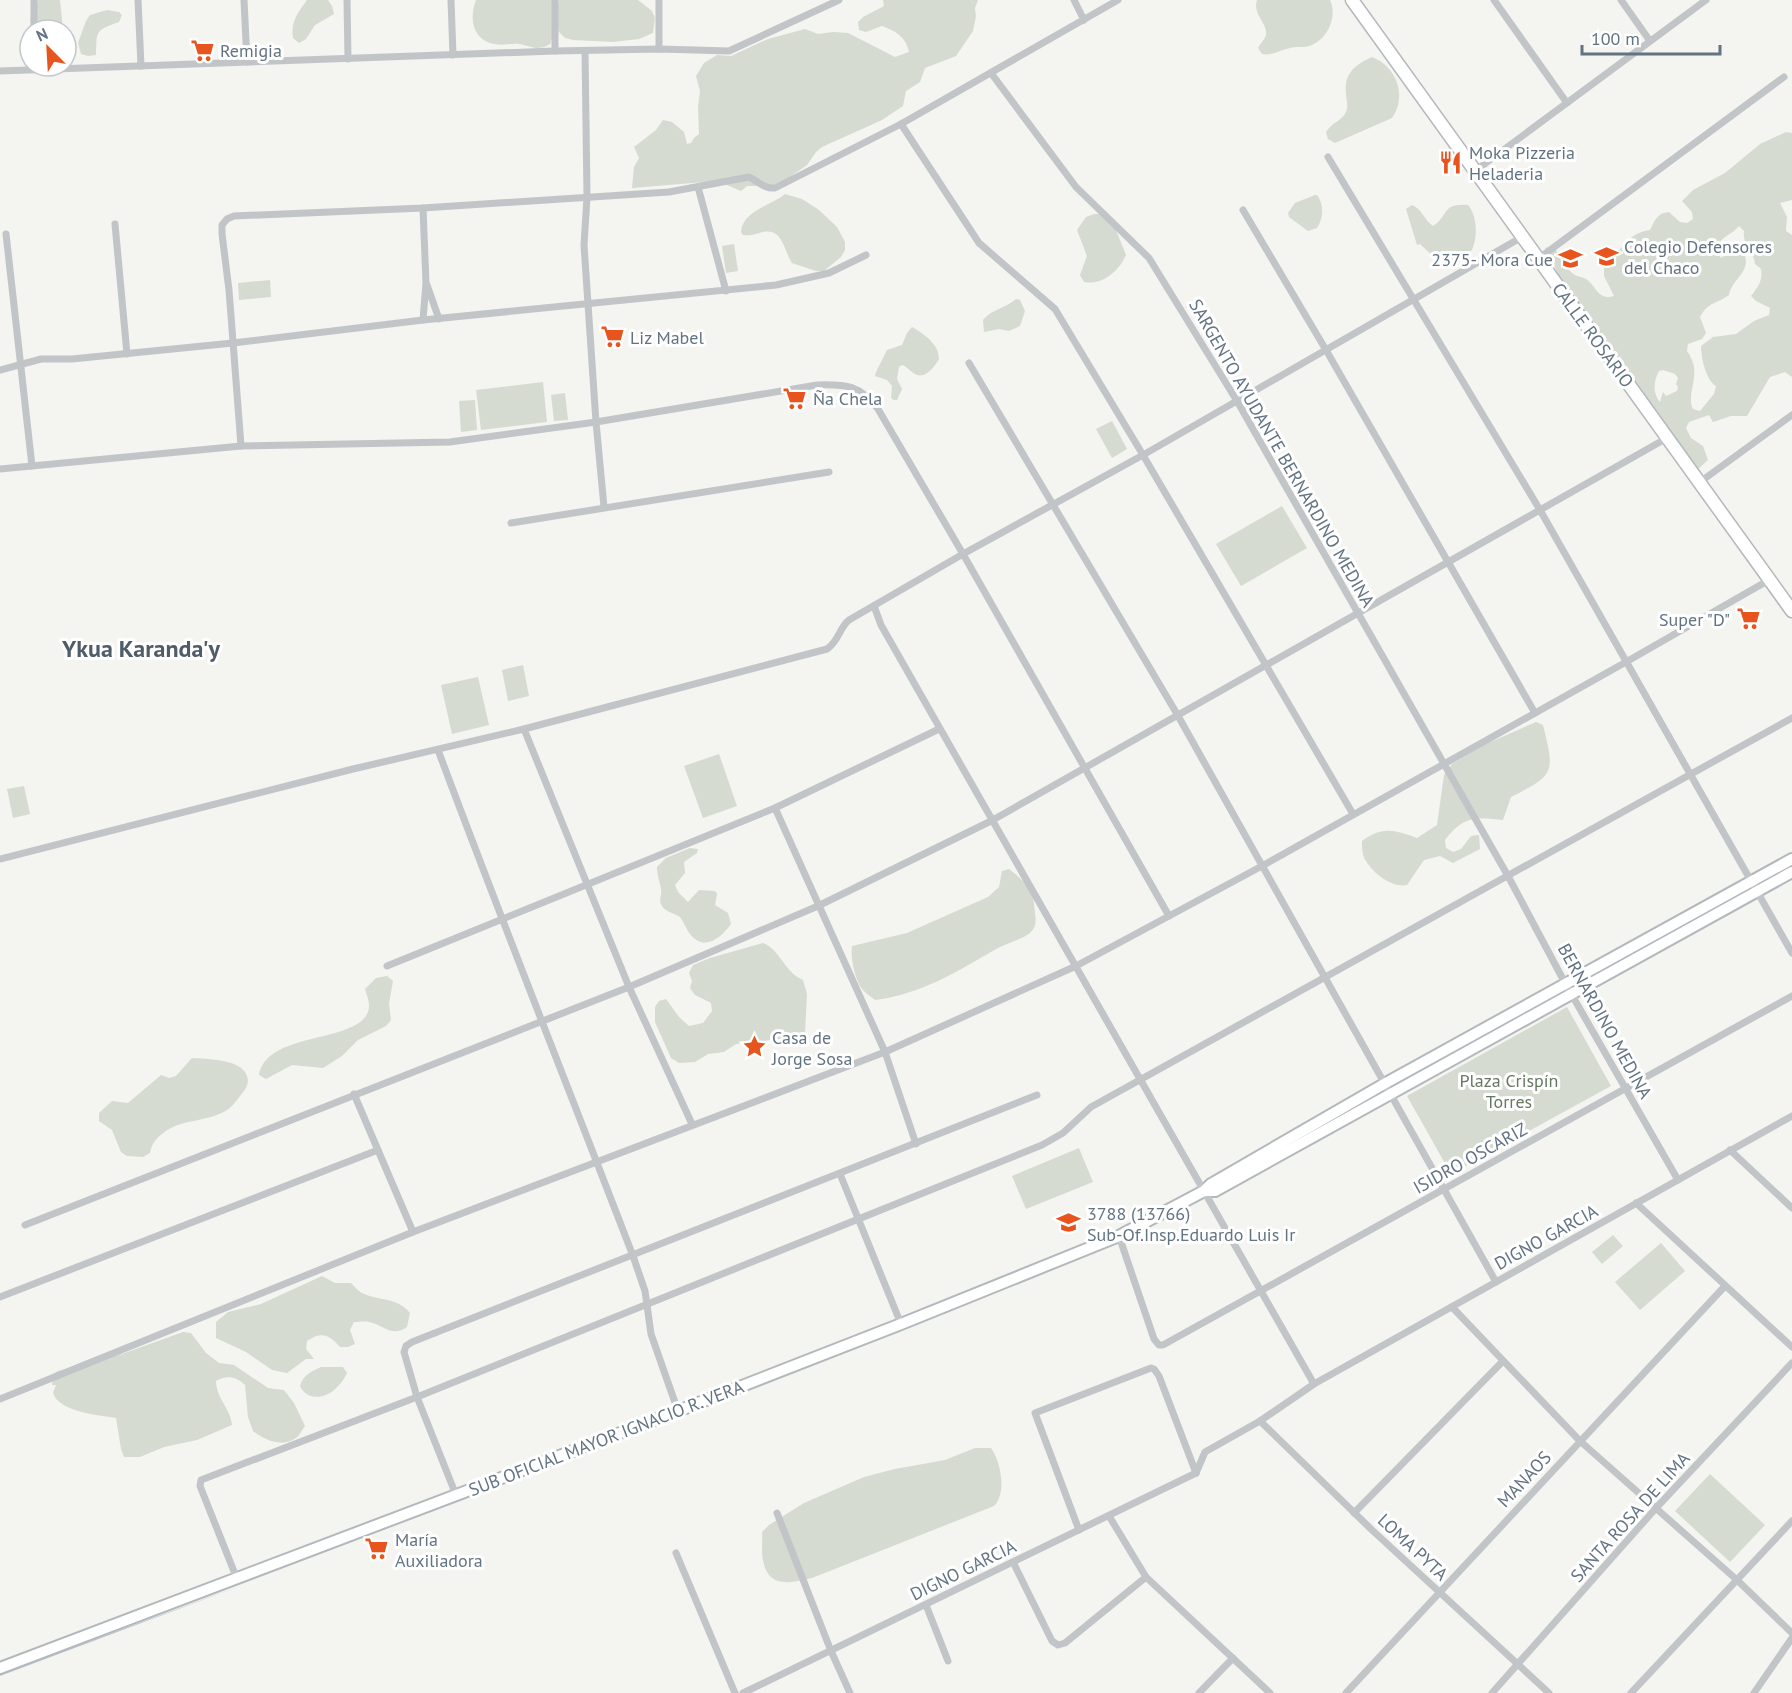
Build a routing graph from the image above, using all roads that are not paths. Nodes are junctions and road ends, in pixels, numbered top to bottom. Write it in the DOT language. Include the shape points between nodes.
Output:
graph roads {
  1 [pos="34,0"];
  2 [pos="138,0"];
  3 [pos="244,0"];
  4 [pos="347,0"];
  5 [pos="451,0"];
  6 [pos="555,0"];
  7 [pos="659,0"];
  8 [pos="839,0"];
  9 [pos="1074,0"];
  10 [pos="1118,0"];
  11 [pos="1352,0"];
  12 [pos="1494,0"];
  13 [pos="1621,0"];
  14 [pos="1706,0"];
  15 [pos="34,18"];
  16 [pos="1084,20"];
  17 [pos="1650,41"];
  18 [pos="659,49"];
  19 [pos="555,51"];
  20 [pos="585,51"];
  21 [pos="453,55"];
  22 [pos="348,59"];
  23 [pos="247,62"];
  24 [pos="141,66"];
  25 [pos="78,67"];
  26 [pos="18,69"];
  27 [pos="0,71"];
  28 [pos="991,73"];
  29 [pos="1784,76"];
  30 [pos="1567,103"];
  31 [pos="902,124"];
  32 [pos="1328,157"];
  33 [pos="1474,171"];
  34 [pos="698,187"];
  35 [pos="587,197"];
  36 [pos="423,208"];
  37 [pos="1243,210"];
  38 [pos="115,224"];
  39 [pos="6,234"];
  40 [pos="1522,237"];
  41 [pos="866,255"];
  42 [pos="1538,259"];
  43 [pos="426,283"];
  44 [pos="726,291"];
  45 [pos="1415,299"];
  46 [pos="589,304"];
  47 [pos="439,319"];
  48 [pos="423,320"];
  49 [pos="232,343"];
  50 [pos="1326,350"];
  51 [pos="127,354"];
  52 [pos="969,363"];
  53 [pos="20,364"];
  54 [pos="0,370"];
  55 [pos="1237,401"];
  56 [pos="1792,415"];
  57 [pos="596,422"];
  58 [pos="1667,438"];
  59 [pos="241,446"];
  60 [pos="1143,455"];
  61 [pos="32,466"];
  62 [pos="0,469"];
  63 [pos="829,472"];
  64 [pos="1700,482"];
  65 [pos="1052,505"];
  66 [pos="604,507"];
  67 [pos="1539,510"];
  68 [pos="511,524"];
  69 [pos="963,554"];
  70 [pos="1447,562"];
  71 [pos="1769,580"];
  72 [pos="874,606"];
  73 [pos="1792,611"];
  74 [pos="1358,612"];
  75 [pos="1626,662"];
  76 [pos="1265,665"];
  77 [pos="1535,713"];
  78 [pos="1177,714"];
  79 [pos="1792,718"];
  80 [pos="524,729"];
  81 [pos="939,729"];
  82 [pos="438,750"];
  83 [pos="1444,764"];
  84 [pos="1084,767"];
  85 [pos="1690,774"];
  86 [pos="775,808"];
  87 [pos="1353,814"];
  88 [pos="991,821"];
  89 [pos="0,859"];
  90 [pos="1792,859"];
  91 [pos="1262,866"];
  92 [pos="1792,872"];
  93 [pos="1508,876"];
  94 [pos="1751,881"];
  95 [pos="586,884"];
  96 [pos="1757,891"];
  97 [pos="818,906"];
  98 [pos="1168,916"];
  99 [pos="501,919"];
  100 [pos="1792,953"];
  101 [pos="387,966"];
  102 [pos="1076,966"];
  103 [pos="1325,978"];
  104 [pos="1565,983"];
  105 [pos="629,987"];
  106 [pos="1571,994"];
  107 [pos="1792,996"];
  108 [pos="543,1021"];
  109 [pos="885,1052"];
  110 [pos="1141,1082"];
  111 [pos="1384,1084"];
  112 [pos="1626,1089"];
  113 [pos="354,1094"];
  114 [pos="1390,1094"];
  115 [pos="1036,1095"];
  116 [pos="1792,1116"];
  117 [pos="692,1124"];
  118 [pos="916,1144"];
  119 [pos="378,1150"];
  120 [pos="1730,1150"];
  121 [pos="597,1163"];
  122 [pos="840,1174"];
  123 [pos="1678,1180"];
  124 [pos="1444,1189"];
  125 [pos="1204,1191"];
  126 [pos="1636,1203"];
  127 [pos="1792,1208"];
  128 [pos="858,1220"];
  129 [pos="25,1225"];
  130 [pos="414,1232"];
  131 [pos="1119,1236"];
  132 [pos="633,1256"];
  133 [pos="1496,1282"];
  134 [pos="1725,1286"];
  135 [pos="1261,1290"];
  136 [pos="0,1297"];
  137 [pos="647,1304"];
  138 [pos="1452,1307"];
  139 [pos="901,1324"];
  140 [pos="1792,1347"];
  141 [pos="1503,1361"];
  142 [pos="1792,1363"];
  143 [pos="1314,1384"];
  144 [pos="417,1397"];
  145 [pos="0,1399"];
  146 [pos="678,1411"];
  147 [pos="1260,1420"];
  148 [pos="1580,1442"];
  149 [pos="1196,1473"];
  150 [pos="456,1495"];
  151 [pos="1656,1508"];
  152 [pos="777,1513"];
  153 [pos="1354,1513"];
  154 [pos="1109,1516"];
  155 [pos="1792,1521"];
  156 [pos="1079,1530"];
  157 [pos="676,1553"];
  158 [pos="1013,1562"];
  159 [pos="1146,1577"];
  160 [pos="237,1579"];
  161 [pos="1737,1580"];
  162 [pos="1439,1592"];
  163 [pos="926,1605"];
  164 [pos="1792,1633"];
  165 [pos="1792,1638"];
  166 [pos="831,1651"];
  167 [pos="1233,1658"];
  168 [pos="948,1661"];
  169 [pos="1519,1665"];
  170 [pos="0,1668"];
  171 [pos="735,1693"];
  172 [pos="743,1693"];
  173 [pos="850,1693"];
  174 [pos="1199,1693"];
  175 [pos="1270,1693"];
  176 [pos="1346,1693"];
  177 [pos="1492,1693"];
  178 [pos="1549,1693"];
  179 [pos="1631,1693"];
  180 [pos="1755,1693"];
  1 -- 15 [label="street"];
  2 -- 24 [label="street"];
  3 -- 23 [label="street"];
  4 -- 22 [label="street"];
  5 -- 21 [label="street"];
  6 -- 19 [label="street"];
  7 -- 18 [label="street"];
  8 -- 18 [label="street" via="729,51"];
  9 -- 16 [label="street"];
  10 -- 16 [label="street"];
  11 -- 33 [label="main road, CALLE ROSARIO"];
  12 -- 30 [label="street"];
  13 -- 17 [label="street"];
  14 -- 17 [label="street"];
  16 -- 28 [label="street"];
  17 -- 30 [label="street"];
  18 -- 20 [label="street"];
  19 -- 20 [label="street"];
  19 -- 21 [label="street"];
  20 -- 35 [label="street"];
  21 -- 22 [label="street"];
  22 -- 23 [label="street"];
  23 -- 24 [label="street"];
  24 -- 25 [label="street"];
  26 -- 27 [label="street"];
  28 -- 31 [label="street"];
  28 -- 55 [label="street, SARGENTO AYUDANTE BERNARDINO MEDINA" via="1076,187 1149,258"];
  29 -- 42 [label="street"];
  30 -- 33 [label="street"];
  31 -- 34 [label="street" via="774,188 765,188 749,177"];
  31 -- 60 [label="street" via="979,243 1055,309"];
  32 -- 45 [label="street"];
  33 -- 40 [label="main road, CALLE ROSARIO"];
  34 -- 35 [label="street"];
  34 -- 44 [label="street"];
  35 -- 36 [label="street"];
  35 -- 46 [label="street" via="584,245"];
  36 -- 43 [label="street"];
  36 -- 49 [label="street" via="227,219 222,234"];
  37 -- 50 [label="street"];
  38 -- 51 [label="street"];
  39 -- 53 [label="street"];
  40 -- 42 [label="main road, CALLE ROSARIO"];
  40 -- 45 [label="street"];
  41 -- 44 [label="street" via="829,273"];
  42 -- 58 [label="main road, CALLE ROSARIO"];
  43 -- 47 [label="street"];
  43 -- 48 [label="street"];
  44 -- 46 [label="street"];
  45 -- 50 [label="street"];
  45 -- 67 [label="street"];
  46 -- 47 [label="street"];
  46 -- 57 [label="street"];
  47 -- 48 [label="street"];
  48 -- 49 [label="street"];
  49 -- 51 [label="street"];
  49 -- 59 [label="street"];
  50 -- 55 [label="street"];
  50 -- 70 [label="street"];
  51 -- 53 [label="street" via="41,358"];
  52 -- 65 [label="street"];
  53 -- 54 [label="street"];
  53 -- 61 [label="street"];
  55 -- 60 [label="street"];
  55 -- 74 [label="street, SARGENTO AYUDANTE BERNARDINO MEDINA"];
  56 -- 64 [label="street"];
  57 -- 59 [label="street" via="450,442"];
  57 -- 66 [label="street"];
  57 -- 69 [label="street" via="817,385 852,387 867,394 878,409"];
  58 -- 64 [label="main road, CALLE ROSARIO"];
  58 -- 67 [label="street"];
  59 -- 61 [label="street"];
  60 -- 65 [label="street"];
  60 -- 76 [label="street"];
  61 -- 62 [label="street"];
  63 -- 66 [label="street"];
  64 -- 71 [label="main road, CALLE ROSARIO"];
  65 -- 69 [label="street"];
  65 -- 78 [label="street"];
  66 -- 68 [label="street"];
  67 -- 70 [label="street"];
  67 -- 75 [label="street"];
  69 -- 72 [label="street"];
  69 -- 84 [label="street"];
  70 -- 74 [label="street"];
  70 -- 77 [label="street"];
  71 -- 73 [label="main road, CALLE ROSARIO"];
  71 -- 75 [label="street"];
  72 -- 80 [label="street" via="844,624 828,648"];
  72 -- 81 [label="street"];
  74 -- 76 [label="street"];
  74 -- 83 [label="street, SARGENTO AYUDANTE BERNARDINO MEDINA"];
  75 -- 77 [label="street"];
  75 -- 85 [label="street"];
  76 -- 78 [label="street"];
  76 -- 87 [label="street"];
  77 -- 83 [label="street"];
  78 -- 84 [label="street"];
  78 -- 91 [label="street"];
  79 -- 85 [label="street"];
  80 -- 82 [label="street"];
  80 -- 95 [label="street"];
  81 -- 86 [label="street"];
  81 -- 88 [label="street"];
  82 -- 89 [label="street"];
  82 -- 99 [label="street"];
  83 -- 87 [label="street"];
  83 -- 93 [label="street, SARGENTO AYUDANTE BERNARDINO MEDINA"];
  84 -- 88 [label="street"];
  84 -- 98 [label="street"];
  85 -- 93 [label="street"];
  85 -- 94 [label="street"];
  86 -- 95 [label="street"];
  86 -- 97 [label="street"];
  87 -- 91 [label="street"];
  88 -- 97 [label="street"];
  88 -- 102 [label="street"];
  90 -- 94 [label="street"];
  91 -- 98 [label="street"];
  91 -- 103 [label="street"];
  92 -- 96 [label="street"];
  93 -- 103 [label="street"];
  93 -- 104 [label="street, BERNARDINO MEDINA"];
  94 -- 96 [label="street"];
  94 -- 104 [label="street"];
  95 -- 99 [label="street"];
  95 -- 105 [label="street"];
  96 -- 100 [label="street"];
  96 -- 106 [label="street"];
  97 -- 105 [label="street"];
  97 -- 109 [label="street"];
  98 -- 102 [label="street"];
  99 -- 101 [label="street"];
  99 -- 108 [label="street"];
  102 -- 109 [label="street"];
  102 -- 110 [label="street"];
  103 -- 110 [label="street"];
  103 -- 111 [label="street"];
  104 -- 106 [label="street, BERNARDINO MEDINA"];
  104 -- 111 [label="street"];
  105 -- 108 [label="street"];
  105 -- 117 [label="street"];
  106 -- 112 [label="street, BERNARDINO MEDINA"];
  106 -- 114 [label="street"];
  107 -- 112 [label="street, ISIDRO OSCARIZ"];
  108 -- 113 [label="street"];
  108 -- 121 [label="street"];
  109 -- 117 [label="street"];
  109 -- 118 [label="street"];
  110 -- 125 [label="street"];
  110 -- 128 [label="street" via="1091,1107 1063,1133 1042,1145"];
  111 -- 114 [label="street"];
  111 -- 125 [label="street"];
  112 -- 123 [label="street, BERNARDINO MEDINA"];
  112 -- 124 [label="street, ISIDRO OSCARIZ"];
  113 -- 119 [label="street"];
  113 -- 129 [label="street"];
  114 -- 124 [label="street"];
  114 -- 125 [label="street" via="1215,1191"];
  115 -- 118 [label="street"];
  116 -- 120 [label="street, DIGNO GARCIA"];
  117 -- 121 [label="street"];
  118 -- 122 [label="street"];
  119 -- 130 [label="street"];
  119 -- 136 [label="street"];
  120 -- 123 [label="street, DIGNO GARCIA"];
  120 -- 127 [label="street"];
  121 -- 130 [label="street"];
  121 -- 132 [label="street"];
  122 -- 128 [label="street"];
  122 -- 132 [label="street"];
  123 -- 126 [label="street, DIGNO GARCIA"];
  124 -- 133 [label="street"];
  124 -- 135 [label="street, ISIDRO OSCARIZ"];
  125 -- 131 [label="street, SUB OFICIAL MAYOR IGNACIO R. VERA"];
  125 -- 135 [label="street"];
  126 -- 133 [label="street, DIGNO GARCIA"];
  126 -- 134 [label="street"];
  128 -- 137 [label="street"];
  128 -- 139 [label="street"];
  130 -- 145 [label="street"];
  131 -- 135 [label="street, ISIDRO OSCARIZ" via="1159,1345"];
  131 -- 139 [label="street, SUB OFICIAL MAYOR IGNACIO R. VERA"];
  132 -- 137 [label="street"];
  132 -- 144 [label="street" via="412,1342 404,1352"];
  133 -- 138 [label="street, DIGNO GARCIA"];
  134 -- 140 [label="street"];
  134 -- 148 [label="street, MANAOS"];
  135 -- 143 [label="street"];
  137 -- 144 [label="street"];
  137 -- 146 [label="street" via="651,1334"];
  138 -- 141 [label="street"];
  138 -- 143 [label="street, DIGNO GARCIA"];
  139 -- 146 [label="street, SUB OFICIAL MAYOR IGNACIO R. VERA"];
  141 -- 148 [label="street"];
  141 -- 153 [label="street"];
  142 -- 151 [label="street, SANTA ROSA DE LIMA"];
  143 -- 147 [label="street, DIGNO GARCIA"];
  144 -- 150 [label="street"];
  144 -- 160 [label="street" via="201,1480"];
  146 -- 150 [label="street, SUB OFICIAL MAYOR IGNACIO R. VERA"];
  147 -- 149 [label="street, DIGNO GARCIA" via="1205,1452"];
  147 -- 153 [label="street, LOMA PYTA"];
  148 -- 151 [label="street"];
  148 -- 162 [label="street, MANAOS"];
  149 -- 154 [label="street, DIGNO GARCIA"];
  149 -- 156 [label="street" via="1154,1369 1035,1413"];
  150 -- 160 [label="street, SUB OFICIAL MAYOR IGNACIO R. VERA"];
  151 -- 161 [label="street"];
  151 -- 169 [label="street, SANTA ROSA DE LIMA"];
  152 -- 166 [label="street"];
  153 -- 162 [label="street, LOMA PYTA"];
  154 -- 156 [label="street, DIGNO GARCIA"];
  154 -- 159 [label="street"];
  155 -- 161 [label="street"];
  156 -- 158 [label="street, DIGNO GARCIA"];
  157 -- 171 [label="street"];
  158 -- 159 [label="street" via="1052,1641 1058,1645"];
  158 -- 163 [label="street, DIGNO GARCIA"];
  159 -- 167 [label="street"];
  160 -- 170 [label="street, SUB OFICIAL MAYOR IGNACIO R. VERA"];
  161 -- 164 [label="street"];
  161 -- 179 [label="street"];
  162 -- 169 [label="street, LOMA PYTA"];
  162 -- 176 [label="street, MANAOS"];
  163 -- 166 [label="street, DIGNO GARCIA"];
  163 -- 168 [label="street"];
  165 -- 180 [label="street"];
  166 -- 172 [label="street, DIGNO GARCIA"];
  166 -- 173 [label="street"];
  167 -- 174 [label="street"];
  167 -- 175 [label="street"];
  169 -- 177 [label="street, SANTA ROSA DE LIMA"];
  169 -- 178 [label="street, LOMA PYTA"];
}
